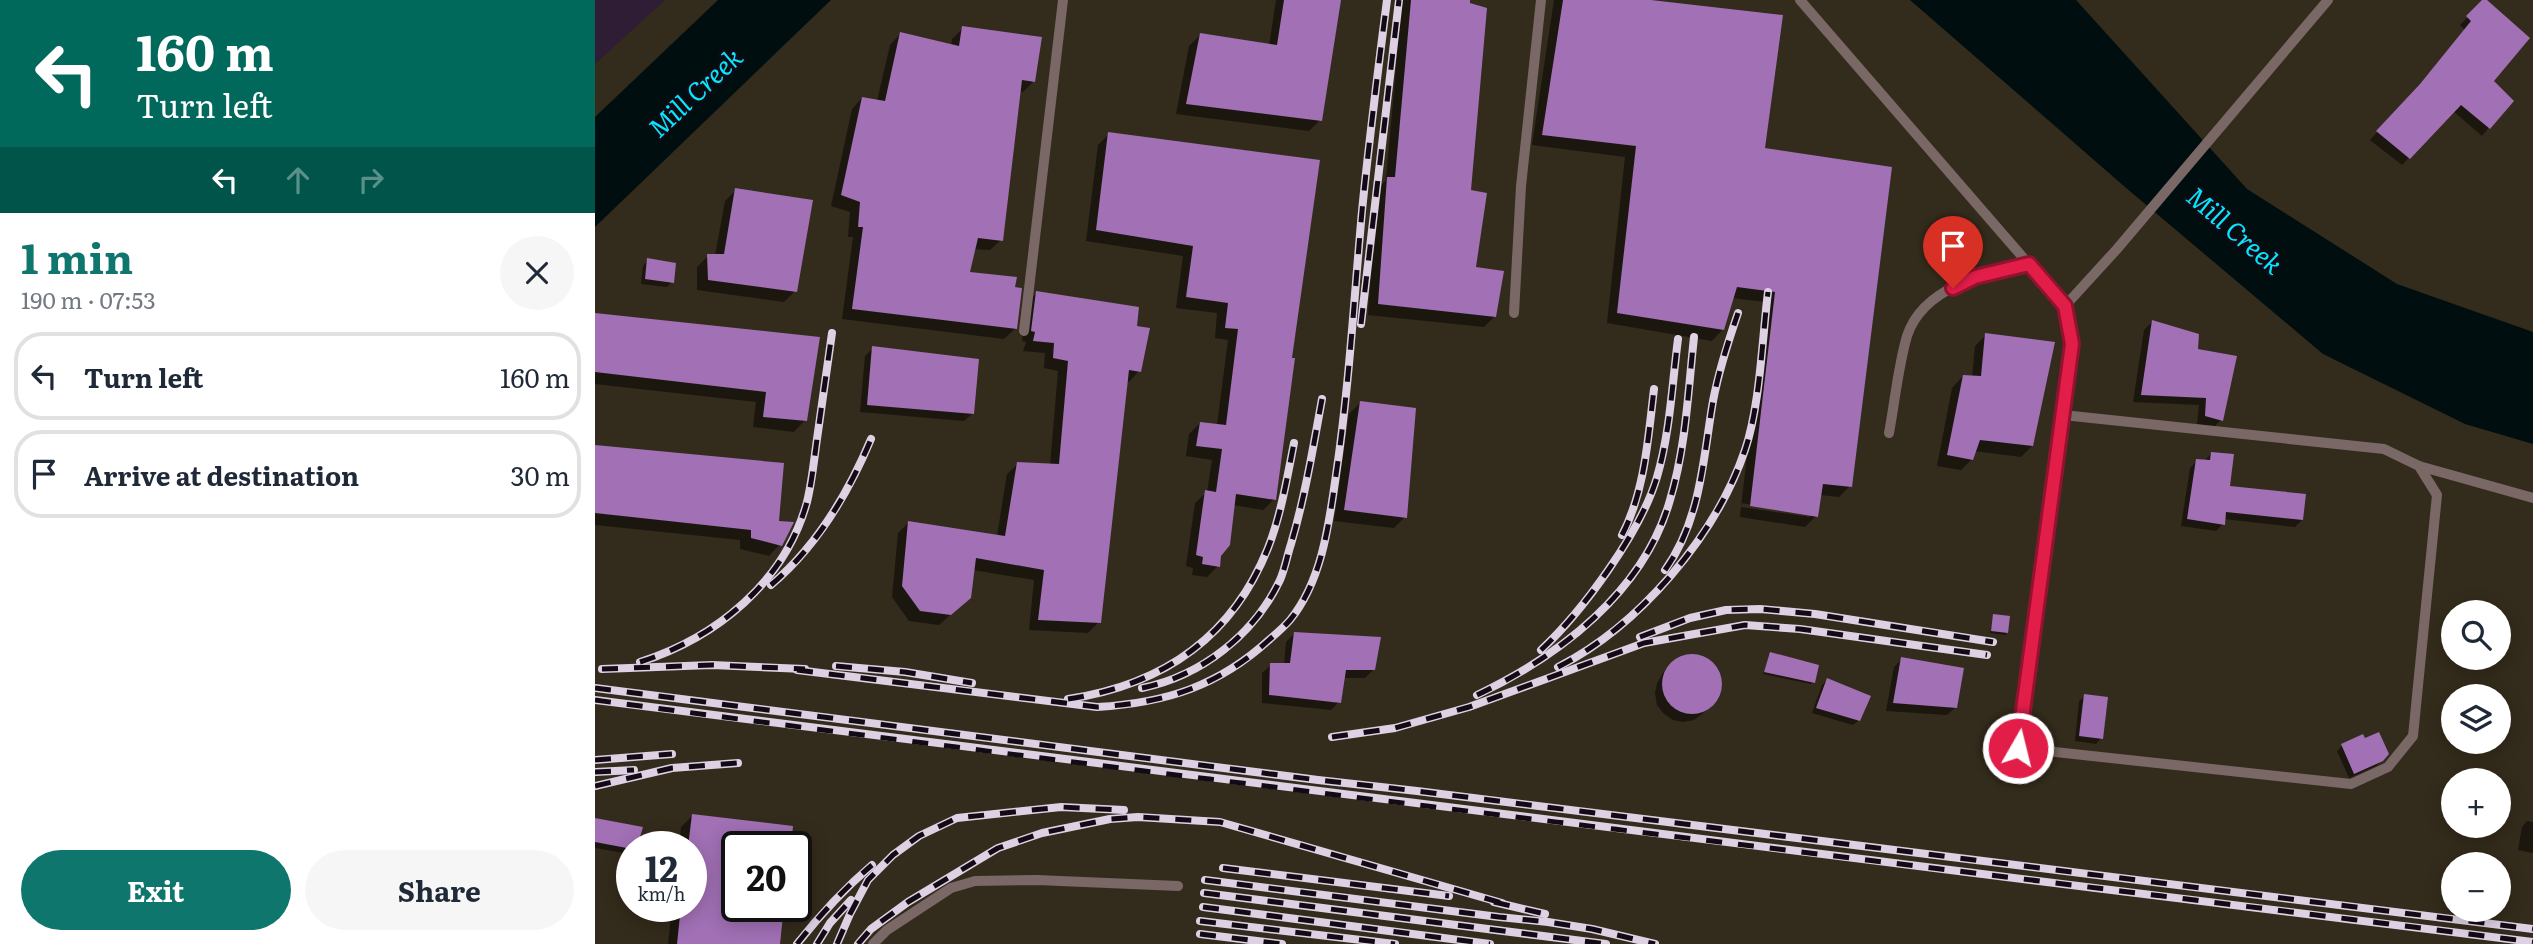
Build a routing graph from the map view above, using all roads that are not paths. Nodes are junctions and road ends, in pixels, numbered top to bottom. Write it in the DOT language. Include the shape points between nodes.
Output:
graph roads {
  1 [pos="1063,0"];
  2 [pos="1541,0"];
  3 [pos="1800,0"];
  4 [pos="2328,0"];
  5 [pos="2029,264"];
  6 [pos="2065,306"];
  7 [pos="1514,313"];
  8 [pos="1024,331"];
  9 [pos="2063,415"];
  10 [pos="1889,433"];
  11 [pos="2419,466"];
  12 [pos="2533,498"];
  13 [pos="1178,886"];
  14 [pos="873,944"];
  1 -- 8 [label="lane"];
  2 -- 7 [label="lane" via="1521,186"];
  3 -- 5 [label="lane"];
  4 -- 6 [label="lane"];
  5 -- 6 [label="lane"];
  5 -- 10 [label="lane" via="1975,277 1935,299 1917,317 1907,335"];
  6 -- 9 [label="lane" via="2072,344"];
  9 -- 11 [label="lane" via="2384,449"];
  9 -- 11 [label="lane" via="2018,748 2351,784 2388,768 2413,736 2437,495"];
  11 -- 12 [label="lane"];
  13 -- 14 [label="lane" via="975,881 951,888 887,929"];
}
